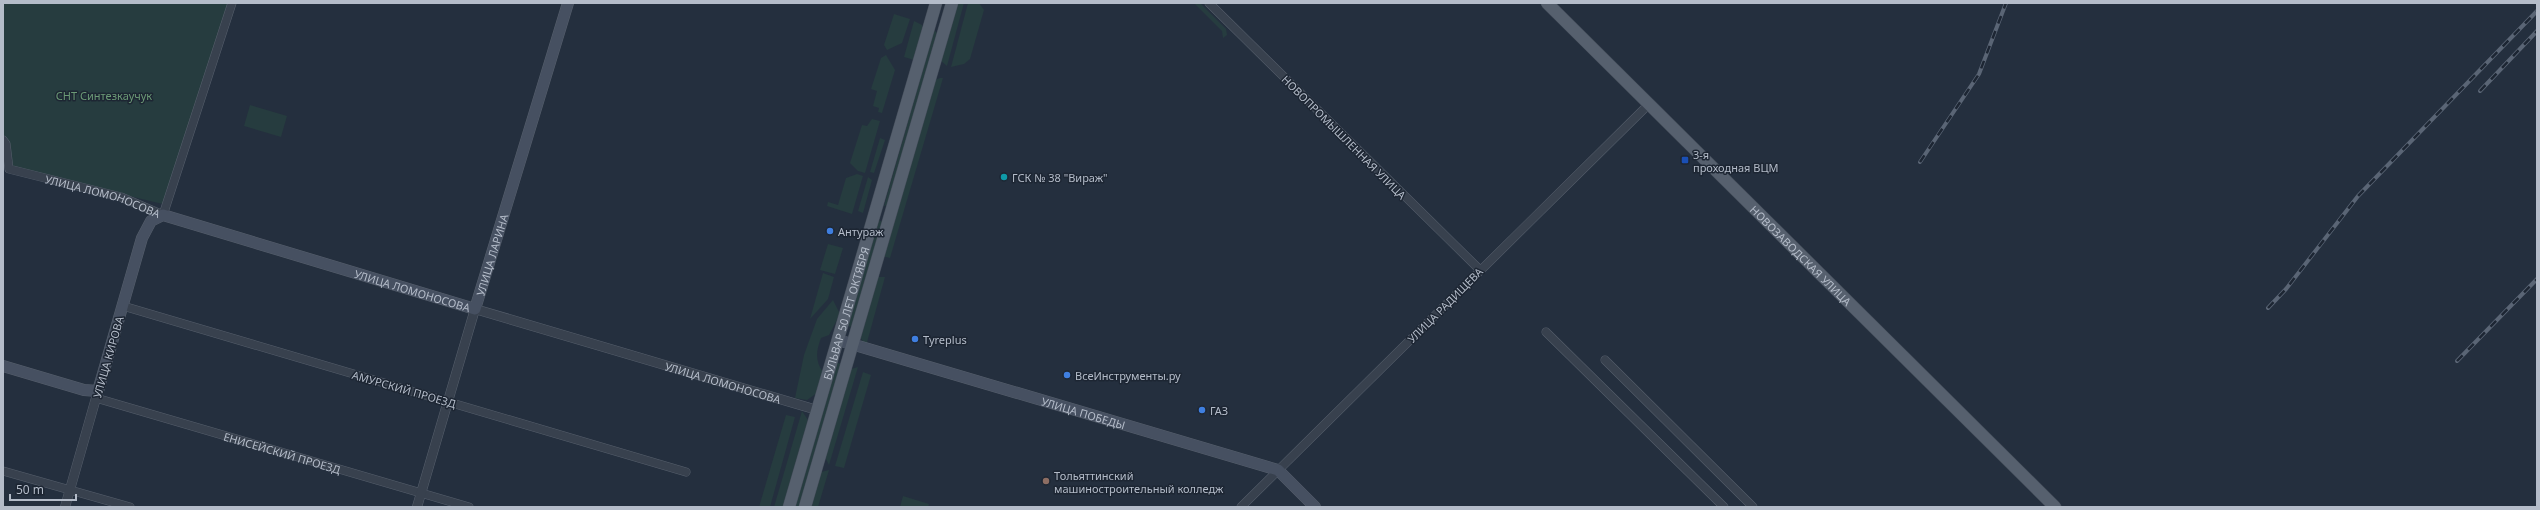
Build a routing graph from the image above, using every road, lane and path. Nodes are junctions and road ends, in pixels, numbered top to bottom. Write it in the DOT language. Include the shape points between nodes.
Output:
graph roads {
  1 [pos="232,3"];
  2 [pos="568,3"];
  3 [pos="936,3"];
  4 [pos="952,3"];
  5 [pos="1209,3"];
  6 [pos="1547,3"];
  7 [pos="930,22"];
  8 [pos="945,27"];
  9 [pos="1649,104"];
  10 [pos="3,140"];
  11 [pos="876,210"];
  12 [pos="890,214"];
  13 [pos="163,215"];
  14 [pos="1480,270"];
  15 [pos="123,306"];
  16 [pos="475,309"];
  17 [pos="1546,332"];
  18 [pos="838,340"];
  19 [pos="853,344"];
  20 [pos="1605,360"];
  21 [pos="3,366"];
  22 [pos="97,395"];
  23 [pos="448,402"];
  24 [pos="817,410"];
  25 [pos="3,470"];
  26 [pos="1278,470"];
  27 [pos="686,472"];
  28 [pos="70,489"];
  29 [pos="422,493"];
  30 [pos="64,507"];
  31 [pos="130,507"];
  32 [pos="417,507"];
  33 [pos="469,507"];
  34 [pos="789,507"];
  35 [pos="805,507"];
  36 [pos="1242,507"];
  37 [pos="1315,507"];
  38 [pos="1724,507"];
  39 [pos="1753,507"];
  40 [pos="2055,507"];
  1 -- 13 [label="street"];
  2 -- 16 [label="main road, УЛИЦА ЛАРИНА"];
  3 -- 7 [label="main road, БУЛЬВАР 50 ЛЕТ ОКТЯБРЯ"];
  4 -- 8 [label="main road, БУЛЬВАР 50 ЛЕТ ОКТЯБРЯ"];
  5 -- 14 [label="street, НОВОПРОМЫШЛЕННАЯ УЛИЦА"];
  6 -- 9 [label="main road, НОВОЗАВОДСКАЯ УЛИЦА"];
  7 -- 8 [label="main road"];
  7 -- 11 [label="main road, БУЛЬВАР 50 ЛЕТ ОКТЯБРЯ"];
  8 -- 12 [label="main road, БУЛЬВАР 50 ЛЕТ ОКТЯБРЯ"];
  9 -- 14 [label="street, УЛИЦА РАДИЩЕВА"];
  9 -- 40 [label="main road, НОВОЗАВОДСКАЯ УЛИЦА"];
  10 -- 13 [label="street, УЛИЦА ЛОМОНОСОВА" via="6,144 9,169 121,197"];
  11 -- 12 [label="main road"];
  11 -- 18 [label="main road, БУЛЬВАР 50 ЛЕТ ОКТЯБРЯ"];
  12 -- 19 [label="main road, БУЛЬВАР 50 ЛЕТ ОКТЯБРЯ"];
  13 -- 15 [label="main road, УЛИЦА КИРОВА" via="151,221 146,227"];
  13 -- 16 [label="main road, УЛИЦА ЛОМОНОСОВА"];
  14 -- 26 [label="street, УЛИЦА РАДИЩЕВА"];
  15 -- 22 [label="main road, УЛИЦА КИРОВА"];
  15 -- 23 [label="street, АМУРСКИЙ ПРОЕЗД"];
  16 -- 23 [label="street, УЛИЦА ЛАРИНА"];
  16 -- 24 [label="street, УЛИЦА ЛОМОНОСОВА"];
  17 -- 38 [label="street"];
  18 -- 19 [label="main road, УЛИЦА ПОБЕДЫ"];
  18 -- 24 [label="main road, БУЛЬВАР 50 ЛЕТ ОКТЯБРЯ"];
  19 -- 26 [label="main road, УЛИЦА ПОБЕДЫ"];
  19 -- 35 [label="main road, БУЛЬВАР 50 ЛЕТ ОКТЯБРЯ"];
  20 -- 39 [label="street"];
  21 -- 22 [label="main road, ЕНИСЕЙСКИЙ ПРОЕЗД"];
  22 -- 28 [label="street, УЛИЦА КИРОВА"];
  22 -- 29 [label="street, ЕНИСЕЙСКИЙ ПРОЕЗД"];
  23 -- 27 [label="street, АМУРСКИЙ ПРОЕЗД"];
  23 -- 29 [label="street, УЛИЦА ЛАРИНА"];
  24 -- 34 [label="main road, БУЛЬВАР 50 ЛЕТ ОКТЯБРЯ"];
  25 -- 28 [label="street"];
  26 -- 36 [label="street, УЛИЦА РАДИЩЕВА"];
  26 -- 37 [label="main road, УЛИЦА ПОБЕДЫ"];
  28 -- 30 [label="street, УЛИЦА КИРОВА"];
  28 -- 31 [label="street"];
  29 -- 32 [label="street, УЛИЦА ЛАРИНА"];
  29 -- 33 [label="street, ЕНИСЕЙСКИЙ ПРОЕЗД"];
}
